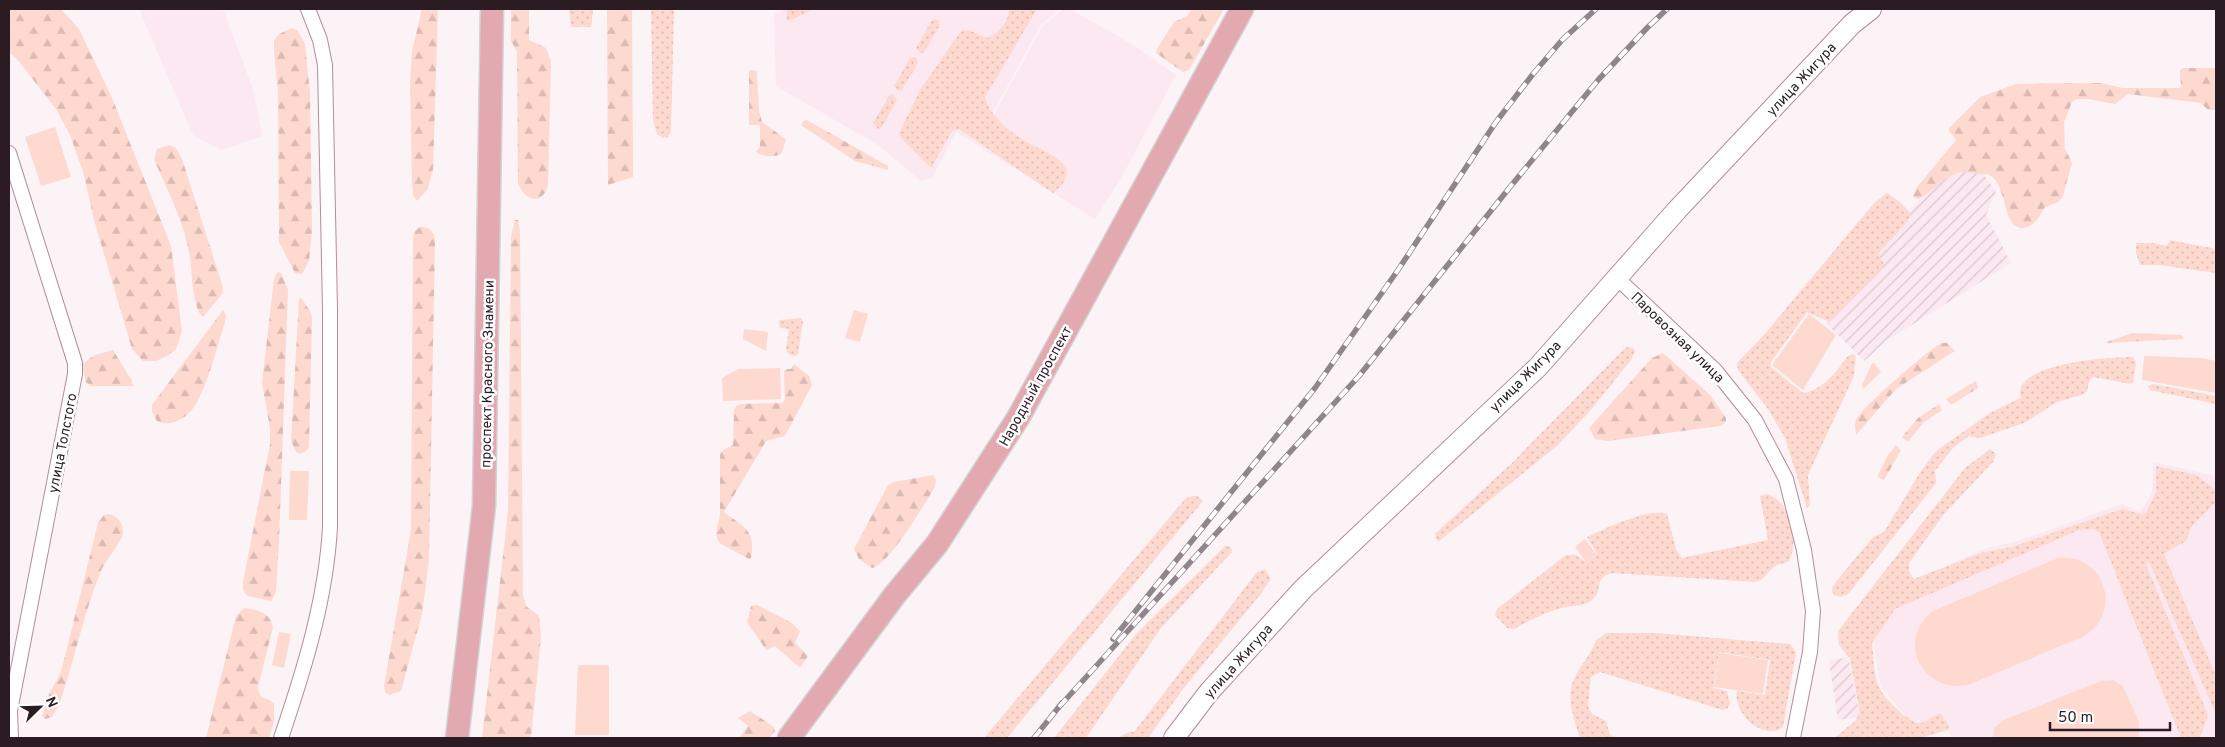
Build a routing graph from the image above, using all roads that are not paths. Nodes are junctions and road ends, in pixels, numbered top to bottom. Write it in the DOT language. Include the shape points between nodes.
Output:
graph roads {
  1 [pos="308,9"];
  2 [pos="492,9"];
  3 [pos="1242,9"];
  4 [pos="1871,9"];
  5 [pos="9,154"];
  6 [pos="1618,279"];
  7 [pos="11,738"];
  8 [pos="281,738"];
  9 [pos="457,738"];
  10 [pos="789,738"];
  11 [pos="1174,738"];
  12 [pos="1793,738"];
  1 -- 8 [label="street" via="325,65 330,527 314,626"];
  2 -- 9 [label="main road, проспект Красного Знамени" via="484,506"];
  3 -- 10 [label="main road, Народный проспект" via="1018,418 937,544 894,596"];
  4 -- 6 [label="main road, улица Жигура" via="1852,24 1677,210"];
  5 -- 7 [label="street, улица Толстого" via="75,363 73,388 10,711"];
  6 -- 11 [label="main road, улица Жигура" via="1538,367 1303,589 1212,688"];
  6 -- 12 [label="street, Паровозная улица" via="1715,370 1755,420 1786,479 1804,550 1813,611 1810,652"];
}
